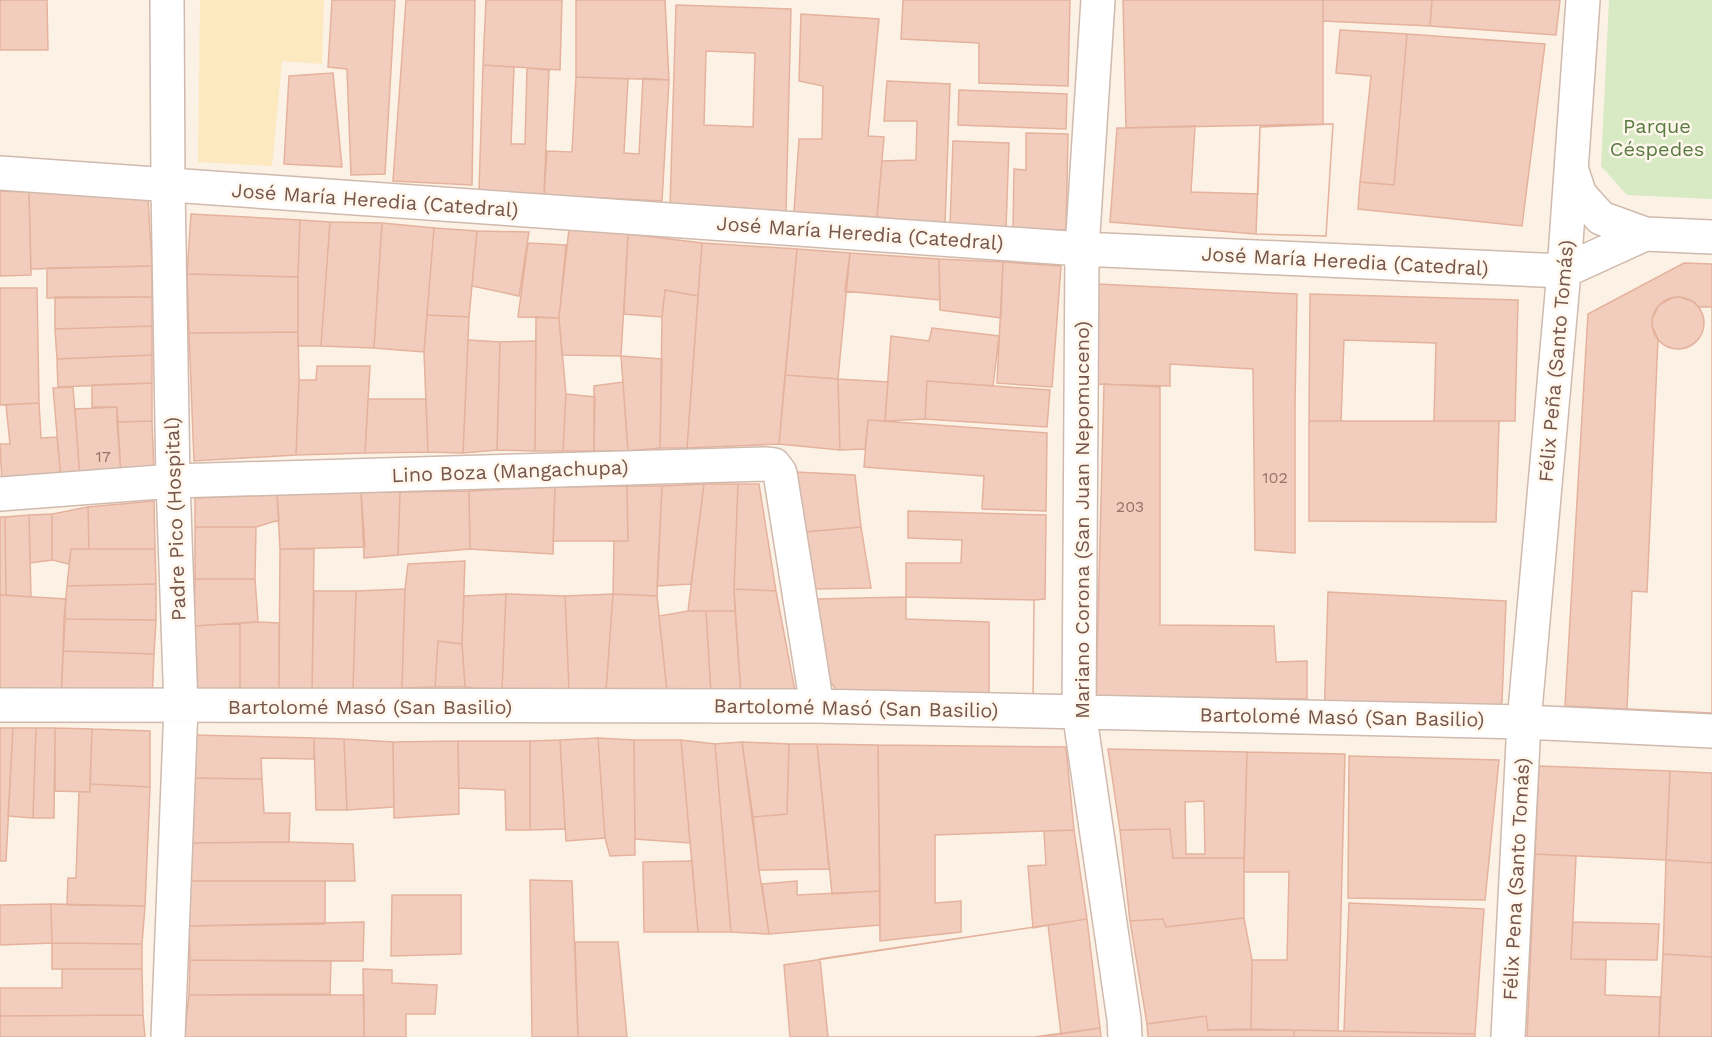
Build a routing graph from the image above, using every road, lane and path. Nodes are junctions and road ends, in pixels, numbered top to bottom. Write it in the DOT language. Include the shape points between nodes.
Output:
graph roads {
  1 [pos="167,0"];
  2 [pos="1098,0"];
  3 [pos="1583,0"];
  4 [pos="1571,169"];
  5 [pos="0,173"];
  6 [pos="168,186"];
  7 [pos="1645,234"];
  8 [pos="1712,237"];
  9 [pos="1082,249"];
  10 [pos="1564,272"];
  11 [pos="173,481"];
  12 [pos="0,494"];
  13 [pos="0,705"];
  14 [pos="818,706"];
  15 [pos="181,707"];
  16 [pos="1079,711"];
  17 [pos="1524,722"];
  18 [pos="1712,731"];
  19 [pos="168,1037"];
  20 [pos="1125,1037"];
  21 [pos="1509,1037"];
  1 -- 6 [label="street, Padre Pico (Hospital)"];
  2 -- 9 [label="street, Mariano Corona (San Juan Nepomuceno)"];
  3 -- 4 [label="street, Félix Peña (Santo Tomás)"];
  4 -- 7 [label="street" via="1580,195 1601,218"];
  4 -- 10 [label="street, Félix Peña (Santo Tomás)"];
  5 -- 6 [label="street, José María Heredia (Catedral)"];
  6 -- 9 [label="street, José María Heredia (Catedral)"];
  6 -- 11 [label="street, Padre Pico (Hospital)"];
  7 -- 8 [label="street, José María Heredia (Catedral)"];
  7 -- 10 [label="street, José María Heredia (Catedral)"];
  9 -- 10 [label="street, José María Heredia (Catedral)"];
  9 -- 16 [label="street, Mariano Corona (San Juan Nepomuceno)"];
  10 -- 17 [label="street, Félix Peña (Santo Tomás)"];
  11 -- 12 [label="street, Lino Boza (Mangachupa)"];
  11 -- 14 [label="street, Lino Boza (Mangachupa)" via="774,465 780,473"];
  11 -- 15 [label="street, Padre Pico (Hospital)"];
  13 -- 15 [label="street, Bartolomé Masó (San Basilio)"];
  14 -- 15 [label="street, Bartolomé Masó (San Basilio)"];
  14 -- 16 [label="street, Bartolomé Masó (San Basilio)"];
  15 -- 19 [label="street, Padre Pico (Hospital)"];
  16 -- 17 [label="street, Bartolomé Masó (San Basilio)"];
  16 -- 20 [label="street, Mariano Corona (San Juan Nepomuceno)"];
  17 -- 18 [label="street, Bartolomé Masó (San Basilio)"];
  17 -- 21 [label="street, Félix Pena (Santo Tomás)"];
}
